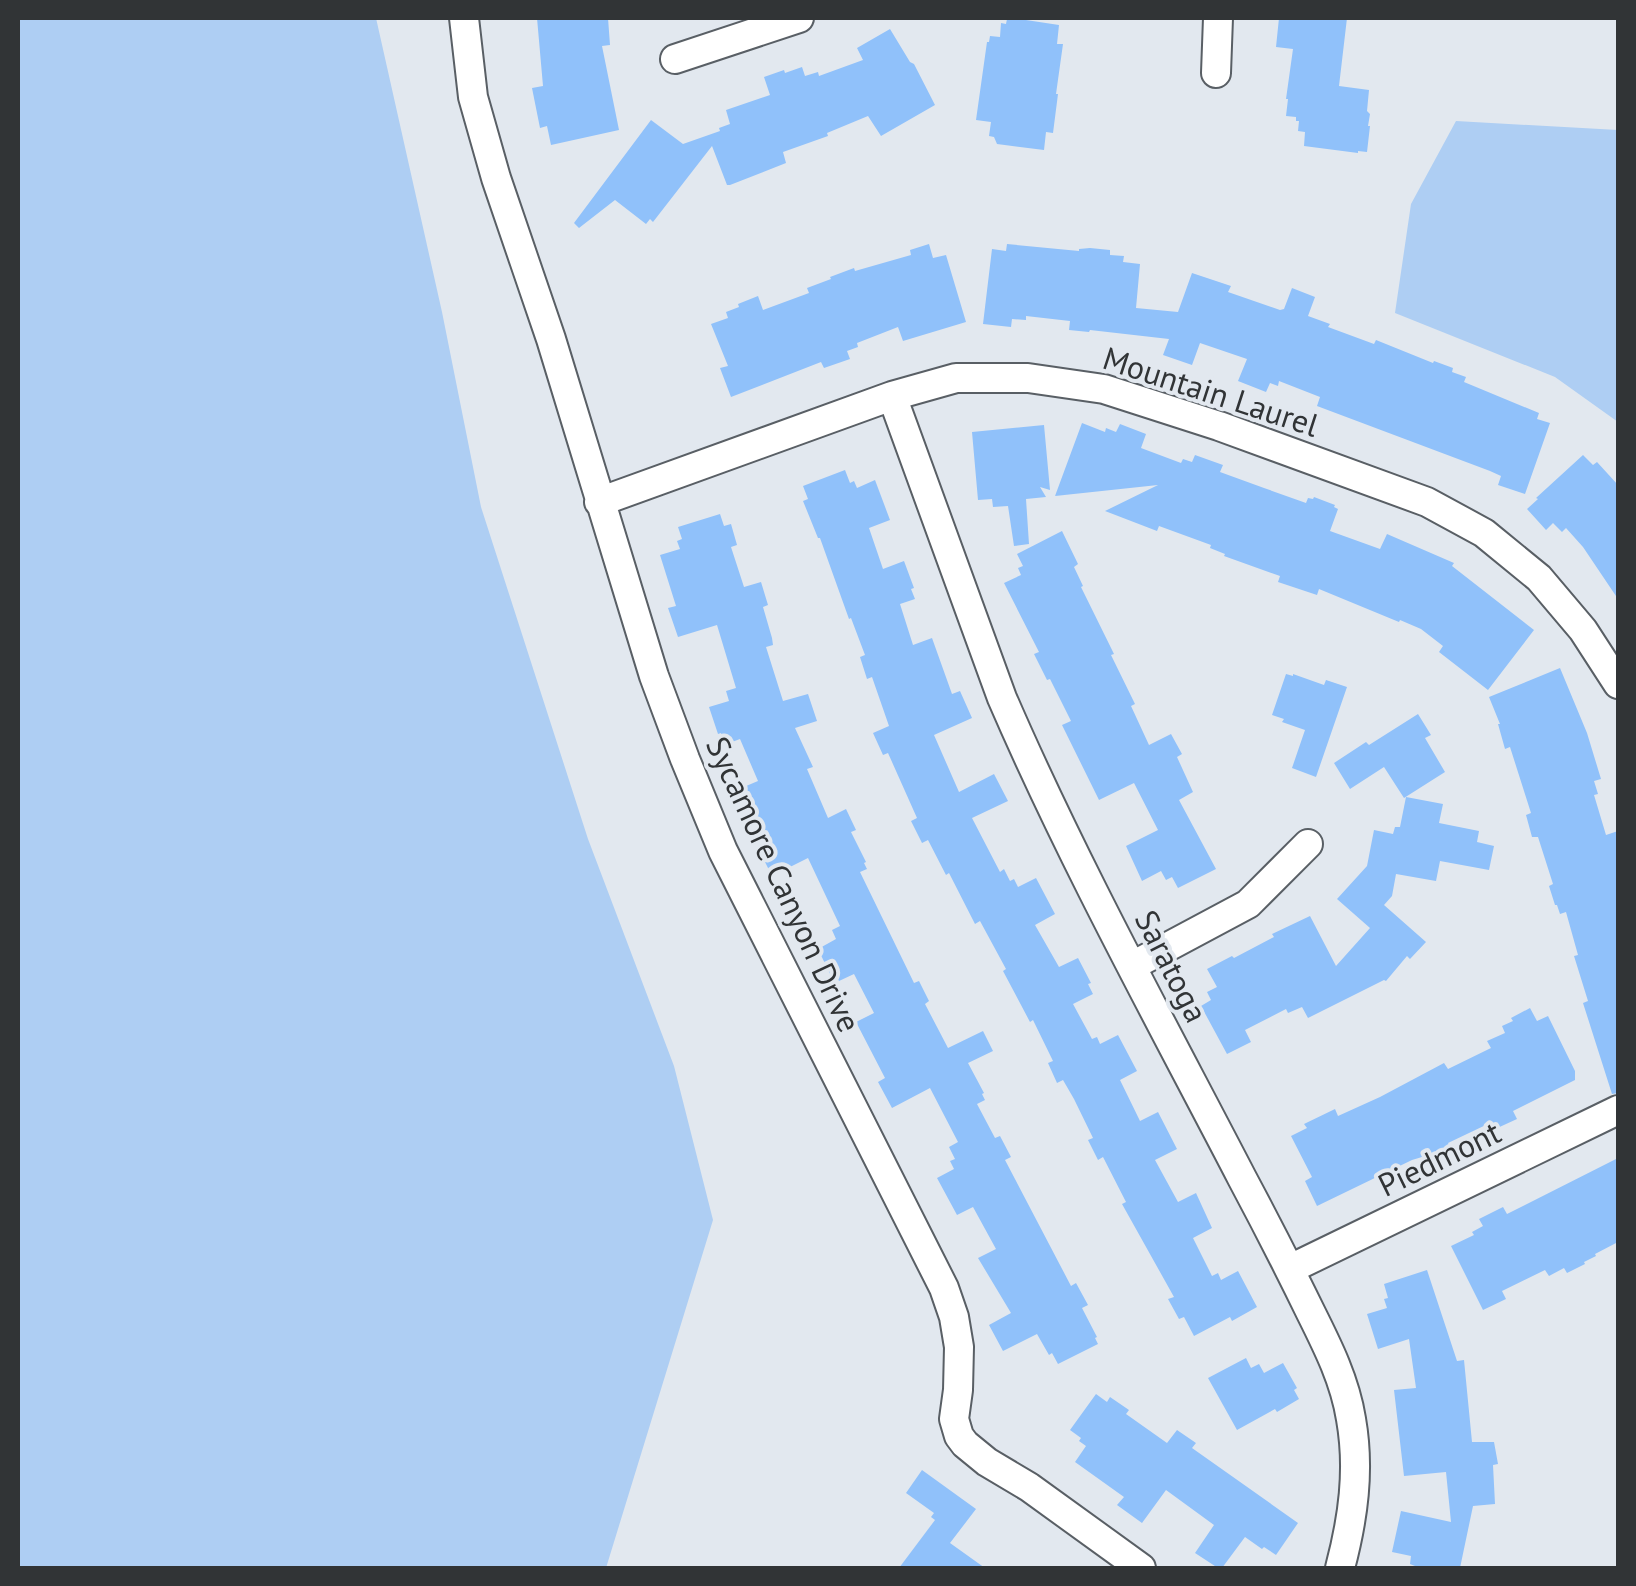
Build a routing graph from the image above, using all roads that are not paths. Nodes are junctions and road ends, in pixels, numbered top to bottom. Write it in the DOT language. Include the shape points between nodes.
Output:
graph roads {
  1 [pos="464,18"];
  2 [pos="799,18"];
  3 [pos="1218,18"];
  4 [pos="675,59"];
  5 [pos="1216,72"];
  6 [pos="892,396"];
  7 [pos="599,502"];
  8 [pos="1618,684"];
  9 [pos="1308,844"];
  10 [pos="1132,966"];
  11 [pos="1618,1110"];
  12 [pos="1290,1269"];
  13 [pos="1141,1568"];
  14 [pos="1340,1568"];
  1 -- 7 [label="street, Sycamore Canyon Drive" via="474,97 496,178"];
  2 -- 4 [label="street"];
  3 -- 5 [label="street"];
  6 -- 7 [label="street, Mountain Laurel"];
  6 -- 8 [label="street, Mountain Laurel" via="956,378 1028,378 1104,389 1427,502 1484,533 1539,578"];
  6 -- 10 [label="street, Saratoga" via="1002,698"];
  7 -- 13 [label="street, Sycamore Canyon Drive" via="654,676 723,850 944,1288 959,1347 959,1436"];
  9 -- 10 [label="street" via="1248,904"];
  10 -- 12 [label="street, Saratoga"];
  11 -- 12 [label="street, Piedmont"];
  12 -- 14 [label="street, Saratoga" via="1336,1365 1352,1419 1353,1512"];
}
